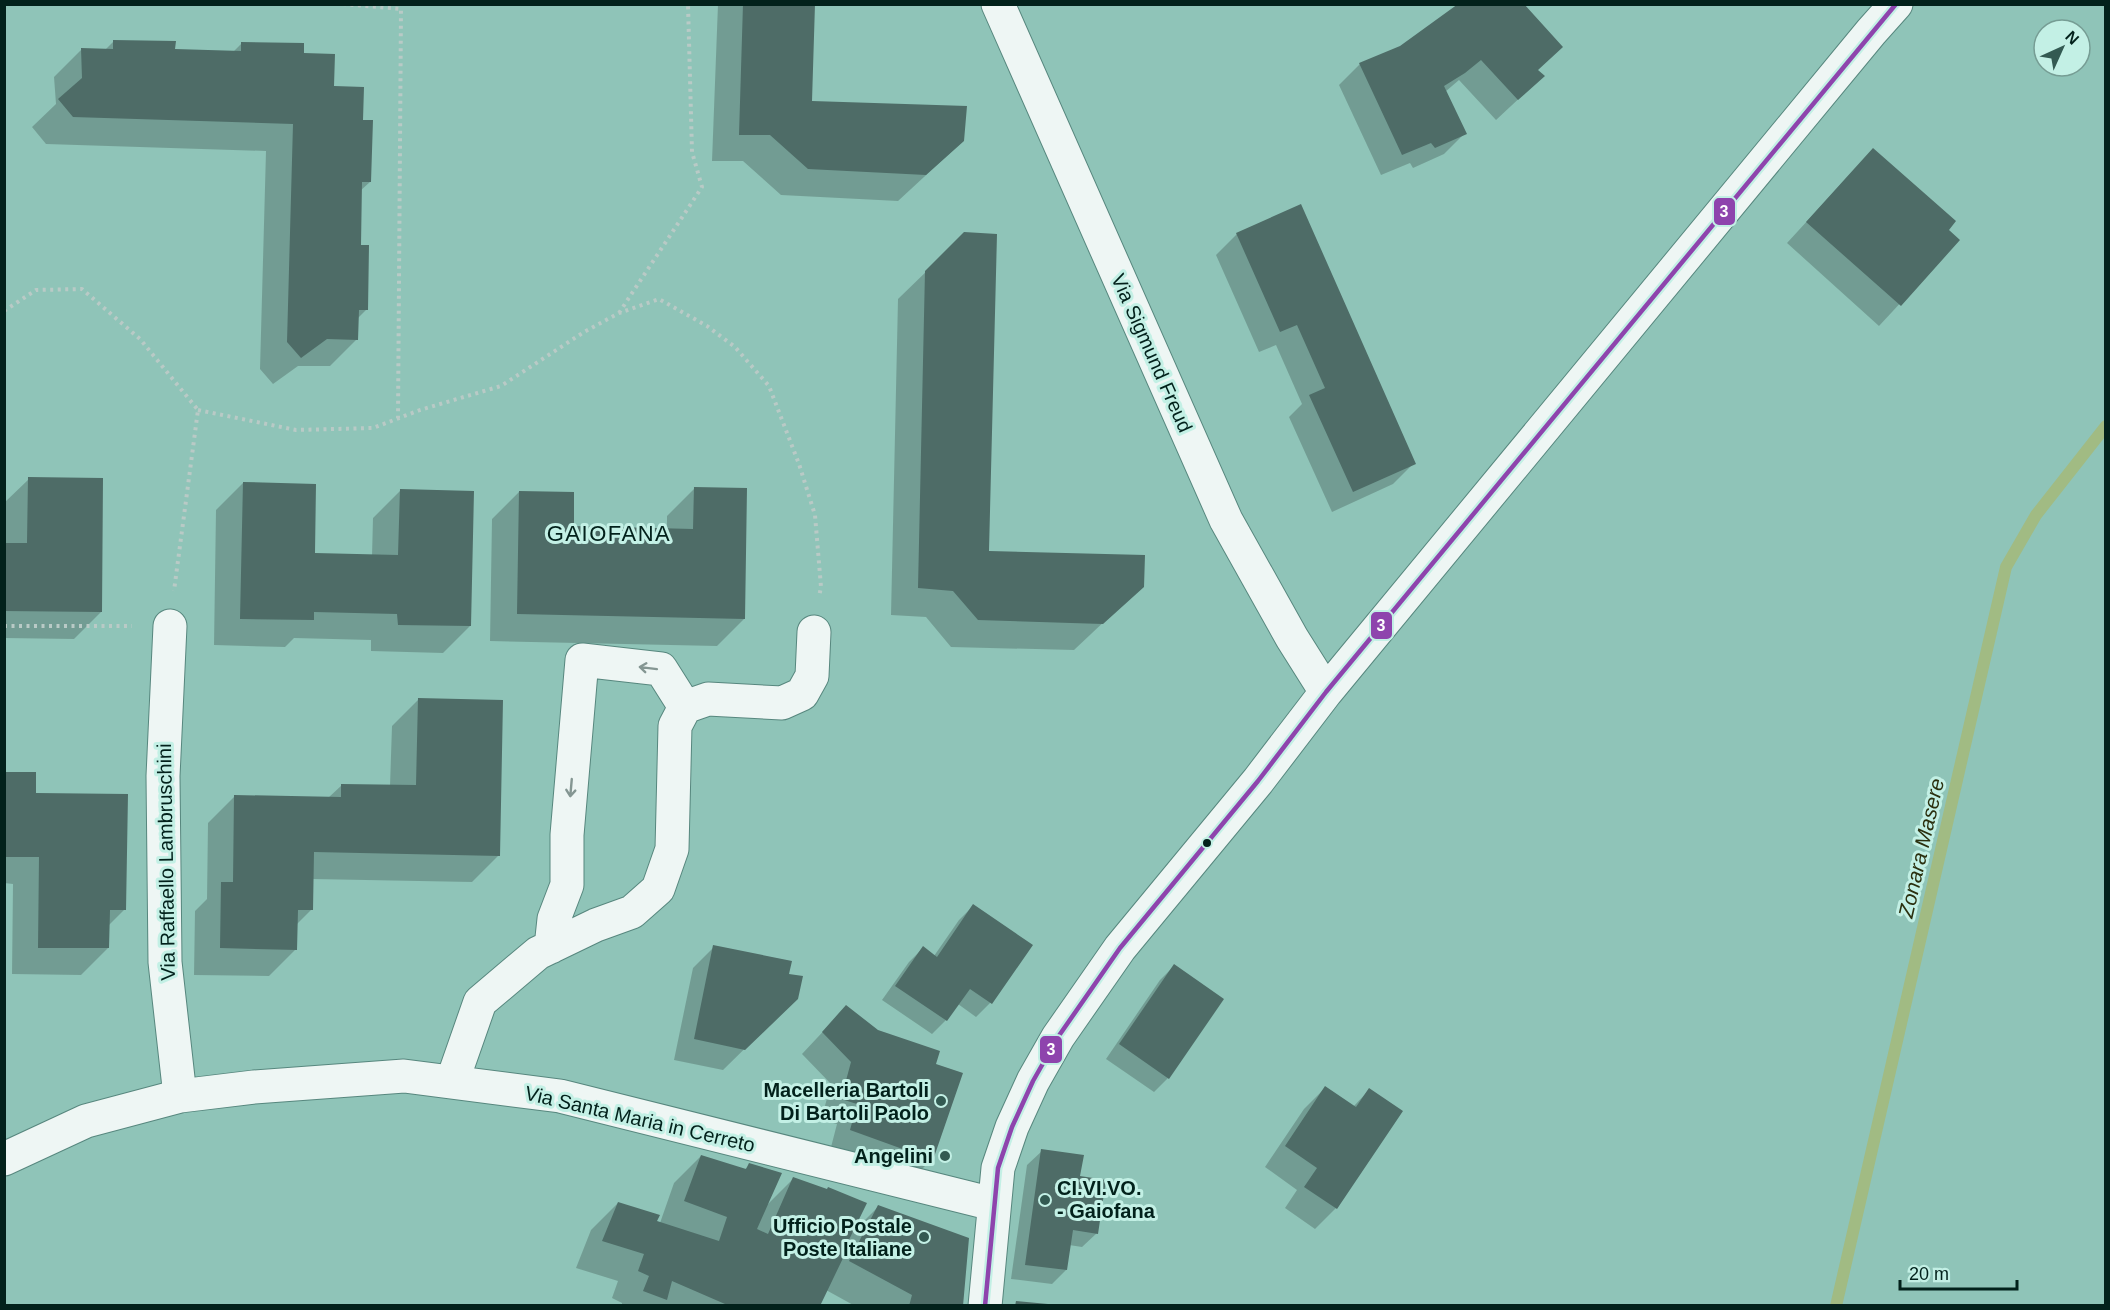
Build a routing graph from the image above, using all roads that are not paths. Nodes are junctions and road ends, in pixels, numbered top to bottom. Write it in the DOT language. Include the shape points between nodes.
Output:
graph roads {
  1 [pos="998,4"];
  2 [pos="1896,4"];
  3 [pos="170,626"];
  4 [pos="814,632"];
  5 [pos="1326,692"];
  6 [pos="685,707"];
  7 [pos="551,947"];
  8 [pos="452,1082"];
  9 [pos="180,1096"];
  10 [pos="4,1159"];
  11 [pos="993,1204"];
  12 [pos="985,1305"];
  1 -- 5 [label="street, Via Sigmund Freud" via="1226,520"];
  2 -- 5 [label="street"];
  3 -- 9 [label="street, Via Raffaello Lambruschini" via="163,776 165,962"];
  4 -- 6 [label="street" via="812,676 802,693 782,702 708,699"];
  5 -- 11 [label="street" via="1120,948 1058,1037 1012,1127 998,1168"];
  6 -- 7 [label="street" via="675,726 672,849 658,889 632,912"];
  6 -- 7 [label="street, one-way" via="661,669 582,660 567,835 567,885 554,919"];
  7 -- 8 [label="street" via="538,953 480,1002"];
  8 -- 9 [label="street, Via Santa Maria in Cerreto" via="404,1076"];
  8 -- 11 [label="street, Via Santa Maria in Cerreto" via="560,1096"];
  9 -- 10 [label="street, Via Santa Maria in Cerreto" via="86,1121"];
  11 -- 12 [label="street"];
}
